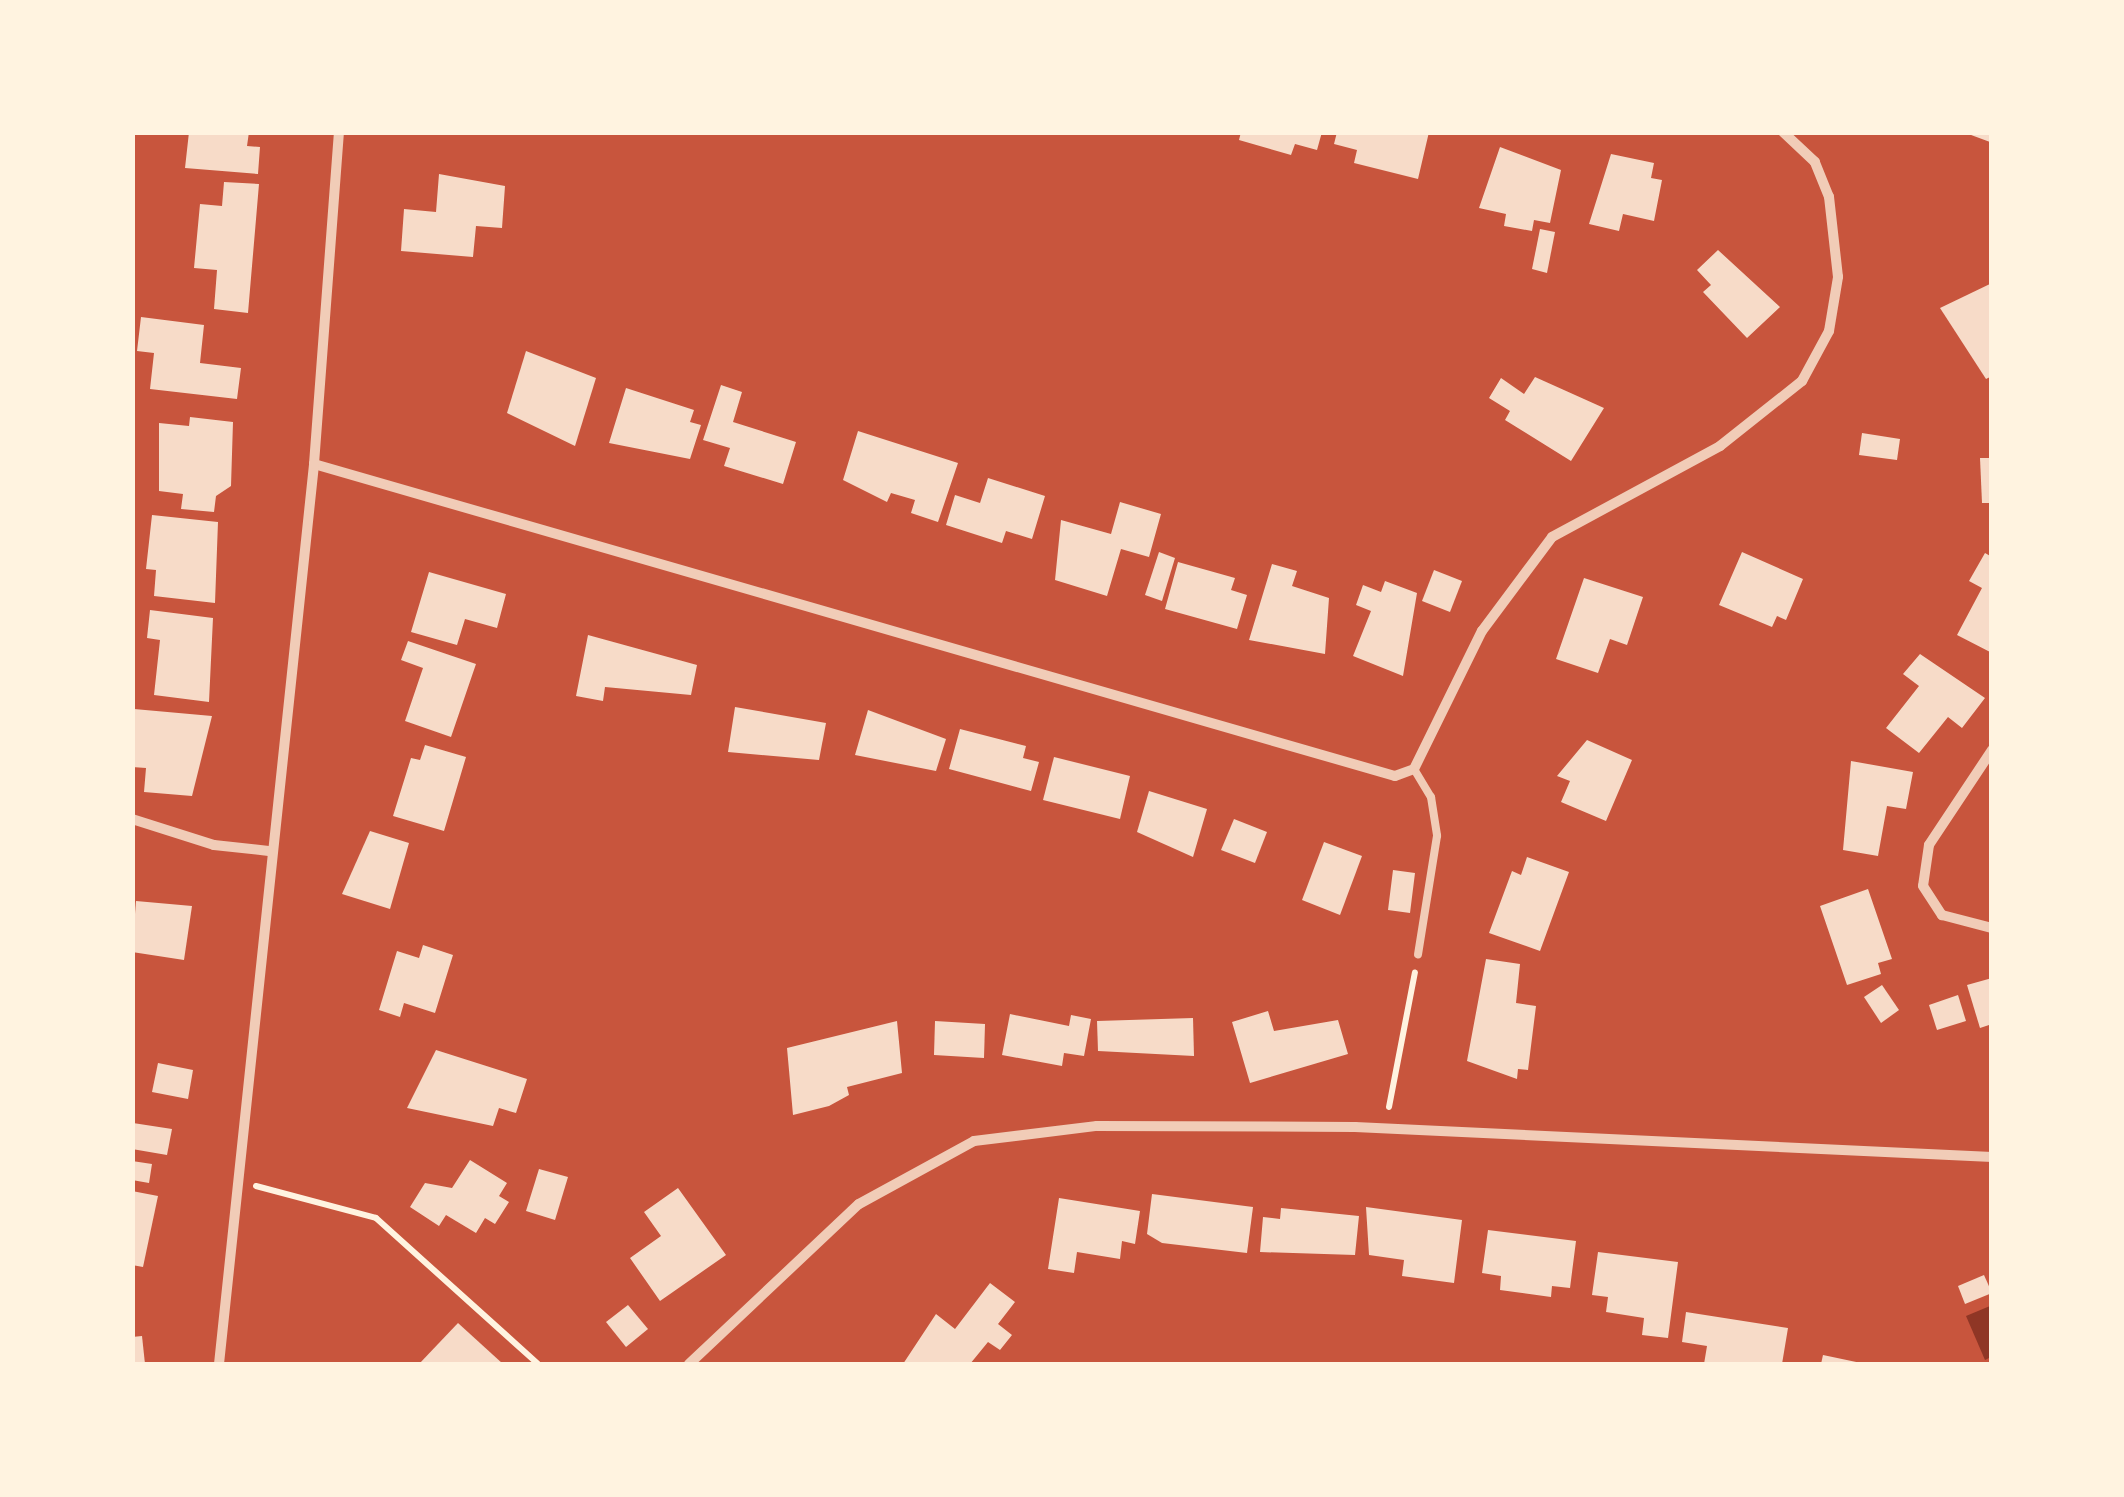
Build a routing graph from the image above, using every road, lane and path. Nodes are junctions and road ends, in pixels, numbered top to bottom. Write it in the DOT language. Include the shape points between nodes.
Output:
graph roads {
  1 [pos="339,132"];
  2 [pos="1783,132"];
  3 [pos="314,464"];
  4 [pos="1992,750"];
  5 [pos="1414,770"];
  6 [pos="132,819"];
  7 [pos="269,850"];
  8 [pos="1992,928"];
  9 [pos="1418,954"];
  10 [pos="1385,1128"];
  11 [pos="1992,1157"];
  12 [pos="237,1184"];
  13 [pos="219,1364"];
  14 [pos="538,1364"];
  15 [pos="689,1364"];
  1 -- 3 [label="street"];
  2 -- 5 [label="street" via="1815,162 1829,197 1838,277 1828,331 1802,381 1720,446 1552,537 1482,631"];
  3 -- 5 [label="street" via="1373,771"];
  3 -- 7 [label="street"];
  4 -- 8 [label="street" via="1930,845 1923,886 1942,914"];
  5 -- 9 [label="lane" via="1432,797 1436,836"];
  6 -- 7 [label="street" via="214,845"];
  7 -- 12 [label="street"];
  9 -- 10 [label="path"];
  10 -- 11 [label="street"];
  10 -- 15 [label="street" via="1097,1126 974,1140 860,1204"];
  12 -- 13 [label="street"];
  12 -- 14 [label="path" via="292,1189 376,1218"];
}
